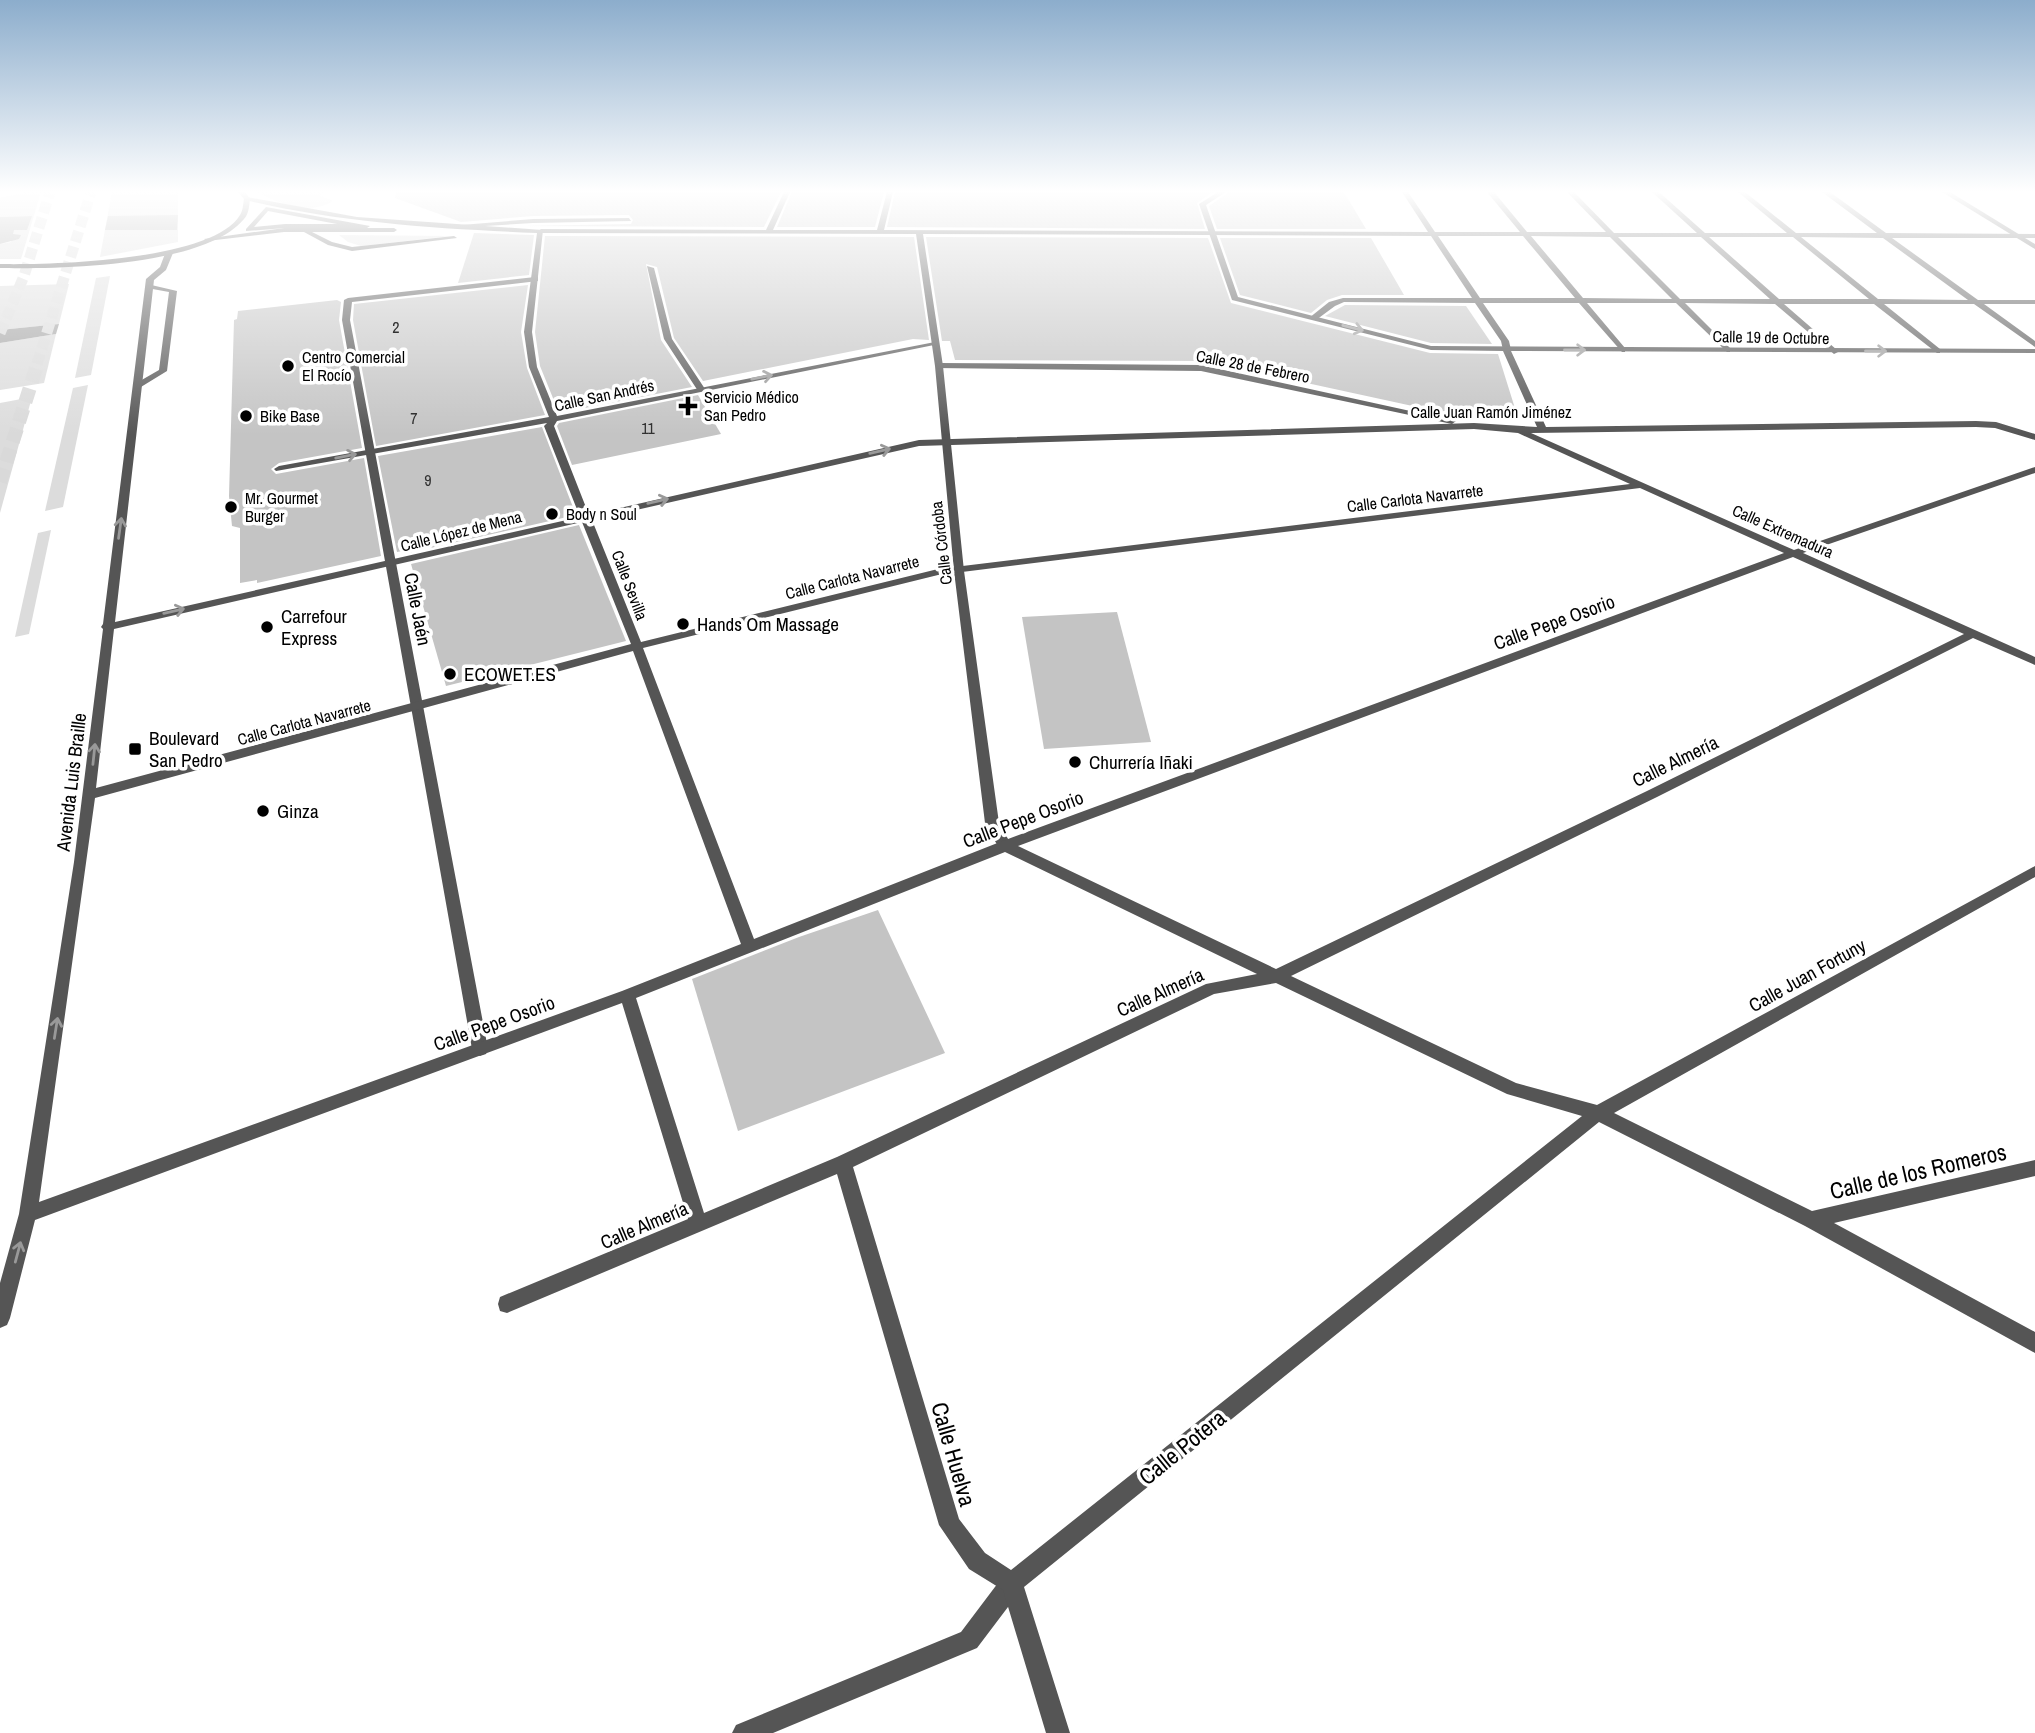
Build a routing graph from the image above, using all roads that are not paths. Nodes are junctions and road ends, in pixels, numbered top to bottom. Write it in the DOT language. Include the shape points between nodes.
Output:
graph roads {
  1 [pos="157,273"];
  2 [pos="536,273"];
  3 [pos="651,273"];
  4 [pos="925,273"];
  5 [pos="1226,273"];
  6 [pos="1460,273"];
  7 [pos="1557,273"];
  8 [pos="1650,273"];
  9 [pos="1746,273"];
  10 [pos="1840,273"];
  11 [pos="1935,273"];
  12 [pos="535,279"];
  13 [pos="150,286"];
  14 [pos="1478,300"];
  15 [pos="1580,300"];
  16 [pos="1678,301"];
  17 [pos="1779,302"];
  18 [pos="1875,302"];
  19 [pos="1975,302"];
  20 [pos="2035,302"];
  21 [pos="1313,317"];
  22 [pos="935,344"];
  23 [pos="2035,345"];
  24 [pos="1622,349"];
  25 [pos="1507,350"];
  26 [pos="1727,350"];
  27 [pos="1937,351"];
  28 [pos="2035,351"];
  29 [pos="1834,352"];
  30 [pos="939,366"];
  31 [pos="136,387"];
  32 [pos="701,389"];
  33 [pos="554,419"];
  34 [pos="1474,426"];
  35 [pos="1542,429"];
  36 [pos="1518,430"];
  37 [pos="2035,437"];
  38 [pos="945,442"];
  39 [pos="370,452"];
  40 [pos="279,469"];
  41 [pos="2035,470"];
  42 [pos="1642,485"];
  43 [pos="586,517"];
  44 [pos="1794,553"];
  45 [pos="392,564"];
  46 [pos="959,571"];
  47 [pos="107,627"];
  48 [pos="1973,633"];
  49 [pos="637,646"];
  50 [pos="2035,661"];
  51 [pos="419,707"];
  52 [pos="89,795"];
  53 [pos="1005,846"];
  54 [pos="2035,870"];
  55 [pos="750,946"];
  56 [pos="1274,977"];
  57 [pos="627,995"];
  58 [pos="480,1049"];
  59 [pos="1598,1113"];
  60 [pos="843,1163"];
  61 [pos="2035,1168"];
  62 [pos="28,1214"];
  63 [pos="1811,1220"];
  64 [pos="698,1223"];
  65 [pos="507,1304"];
  66 [pos="0,1318"];
  67 [pos="2035,1343"];
  68 [pos="1012,1583"];
  69 [pos="744,1733"];
  70 [pos="1058,1733"];
  1 -- 13 [label="street, Avenida Luis Braille"];
  2 -- 12 [label="street, Calle Sevilla"];
  3 -- 32 [label="street" via="668,339"];
  4 -- 22 [label="street, Calle Córdoba"];
  5 -- 21 [label="street, Calle 19 de Octubre" via="1235,298"];
  6 -- 14 [label="street"];
  7 -- 15 [label="street"];
  8 -- 16 [label="street"];
  9 -- 17 [label="street"];
  10 -- 18 [label="street"];
  11 -- 19 [label="street"];
  12 -- 33 [label="street, Calle Sevilla" via="528,332 533,367"];
  12 -- 39 [label="street, Calle Jaén" via="348,300 346,320"];
  13 -- 31 [label="street, Avenida Luis Braille"];
  13 -- 31 [label="street" via="173,291 163,371"];
  14 -- 15 [label="street"];
  14 -- 21 [label="street" via="1343,300"];
  14 -- 25 [label="street"];
  15 -- 16 [label="street"];
  15 -- 24 [label="street"];
  16 -- 17 [label="street"];
  16 -- 26 [label="street"];
  17 -- 18 [label="street"];
  17 -- 29 [label="street"];
  18 -- 19 [label="street"];
  18 -- 27 [label="street"];
  19 -- 20 [label="street"];
  19 -- 23 [label="street"];
  21 -- 25 [label="street, Calle 19 de Octubre, one-way" via="1432,348"];
  22 -- 30 [label="street, Calle Córdoba"];
  32 -- 22 [label="street, Calle San Andrés, one-way"];
  25 -- 24 [label="street, Calle 19 de Octubre, one-way"];
  24 -- 26 [label="street, Calle 19 de Octubre"];
  25 -- 35 [label="street"];
  26 -- 29 [label="street, Calle 19 de Octubre"];
  27 -- 28 [label="street, Calle 19 de Octubre"];
  29 -- 27 [label="street, Calle 19 de Octubre, one-way"];
  30 -- 34 [label="street, Calle 28 de Febrero" via="1201,368"];
  30 -- 38 [label="street, Calle Córdoba"];
  47 -- 31 [label="street, Avenida Luis Braille, one-way"];
  32 -- 33 [label="street, Calle San Andrés"];
  33 -- 39 [label="street, Calle San Andrés"];
  33 -- 43 [label="street, Calle Sevilla" via="549,426"];
  34 -- 36 [label="street, Calle Juan Ramón Jiménez"];
  34 -- 38 [label="street, Calle Juan Ramón Jiménez"];
  35 -- 36 [label="street, Calle Juan Ramón Jiménez"];
  35 -- 37 [label="street, Calle Juan Ramón Jiménez" via="1976,424"];
  36 -- 42 [label="street, Calle Extremadura"];
  43 -- 38 [label="street, Calle López de Mena, one-way" via="919,443"];
  38 -- 46 [label="street, Calle Córdoba"];
  40 -- 39 [label="street, Calle San Andrés, one-way"];
  39 -- 45 [label="street, Calle Jaén"];
  41 -- 44 [label="street, Calle Pepe Osorio"];
  42 -- 44 [label="street, Calle Extremadura"];
  42 -- 46 [label="street, Calle Carlota Navarrete"];
  43 -- 45 [label="street, Calle López de Mena"];
  43 -- 49 [label="street, Calle Sevilla"];
  44 -- 48 [label="street, Calle Extremadura"];
  44 -- 53 [label="street, Calle Pepe Osorio"];
  47 -- 45 [label="street, Calle López de Mena, one-way"];
  45 -- 51 [label="street, Calle Jaén"];
  46 -- 49 [label="street, Calle Carlota Navarrete" via="938,572"];
  46 -- 53 [label="street, Calle Córdoba" via="992,823"];
  52 -- 47 [label="street, Avenida Luis Braille, one-way"];
  48 -- 50 [label="street, Calle Extremadura"];
  48 -- 56 [label="street, Calle Almería"];
  49 -- 51 [label="street, Calle Carlota Navarrete"];
  49 -- 55 [label="street, Calle Sevilla"];
  51 -- 52 [label="street, Calle Carlota Navarrete"];
  51 -- 58 [label="street, Calle Jaén"];
  62 -- 52 [label="street, Avenida Luis Braille, one-way"];
  53 -- 55 [label="street, Calle Pepe Osorio"];
  53 -- 56 [label="street"];
  54 -- 59 [label="street, Calle Juan Fortuny"];
  55 -- 57 [label="street, Calle Pepe Osorio"];
  56 -- 59 [label="street" via="1513,1089"];
  56 -- 60 [label="street, Calle Almería" via="1211,988"];
  57 -- 58 [label="street, Calle Pepe Osorio"];
  57 -- 64 [label="street"];
  58 -- 62 [label="street, Calle Pepe Osorio"];
  59 -- 63 [label="street"];
  59 -- 68 [label="street, Calle Potera"];
  60 -- 64 [label="street, Calle Almería"];
  60 -- 68 [label="street, Calle Huelva" via="950,1525 978,1561"];
  61 -- 63 [label="street, Calle de los Romeros"];
  66 -- 62 [label="street, Avenida Luis Braille, one-way"];
  63 -- 67 [label="street"];
  64 -- 65 [label="street, Calle Almería"];
  68 -- 69 [label="street, Calle Potera" via="969,1640"];
  68 -- 70 [label="street"];
}
